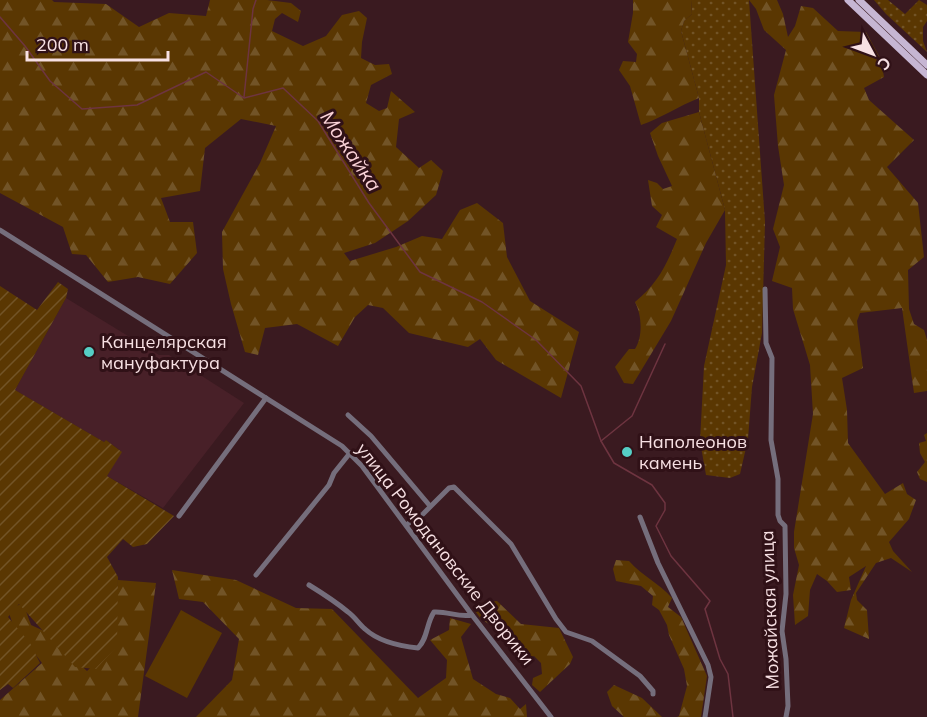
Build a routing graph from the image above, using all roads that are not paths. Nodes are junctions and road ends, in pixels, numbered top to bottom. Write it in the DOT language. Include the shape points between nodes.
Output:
graph roads {
  1 [pos="848,0"];
  2 [pos="859,0"];
  3 [pos="927,65"];
  4 [pos="927,75"];
  5 [pos="0,230"];
  6 [pos="765,290"];
  7 [pos="266,398"];
  8 [pos="348,415"];
  9 [pos="350,453"];
  10 [pos="430,506"];
  11 [pos="179,516"];
  12 [pos="640,517"];
  13 [pos="406,525"];
  14 [pos="256,575"];
  15 [pos="309,585"];
  16 [pos="472,615"];
  17 [pos="653,694"];
  18 [pos="551,717"];
  19 [pos="705,717"];
  20 [pos="786,717"];
  1 -- 4 [label="main road"];
  2 -- 3 [label="main road"];
  5 -- 7 [label="street, улица Ромодановские Дворики"];
  6 -- 20 [label="street, Можайская улица" via="766,343 772,358 771,440 778,479 778,515 785,526 782,631"];
  7 -- 9 [label="street, улица Ромодановские Дворики"];
  7 -- 11 [label="street"];
  8 -- 10 [label="street" via="371,436"];
  9 -- 13 [label="street, улица Ромодановские Дворики"];
  9 -- 14 [label="street"];
  10 -- 13 [label="street"];
  10 -- 17 [label="street" via="454,487 511,544 566,632 592,641 640,676"];
  12 -- 19 [label="street" via="708,665 711,677"];
  13 -- 16 [label="street, улица Ромодановские Дворики"];
  15 -- 16 [label="street" via="340,604 364,629 390,644 418,648 425,642 434,612"];
  16 -- 18 [label="street, улица Ромодановские Дворики"];
}
